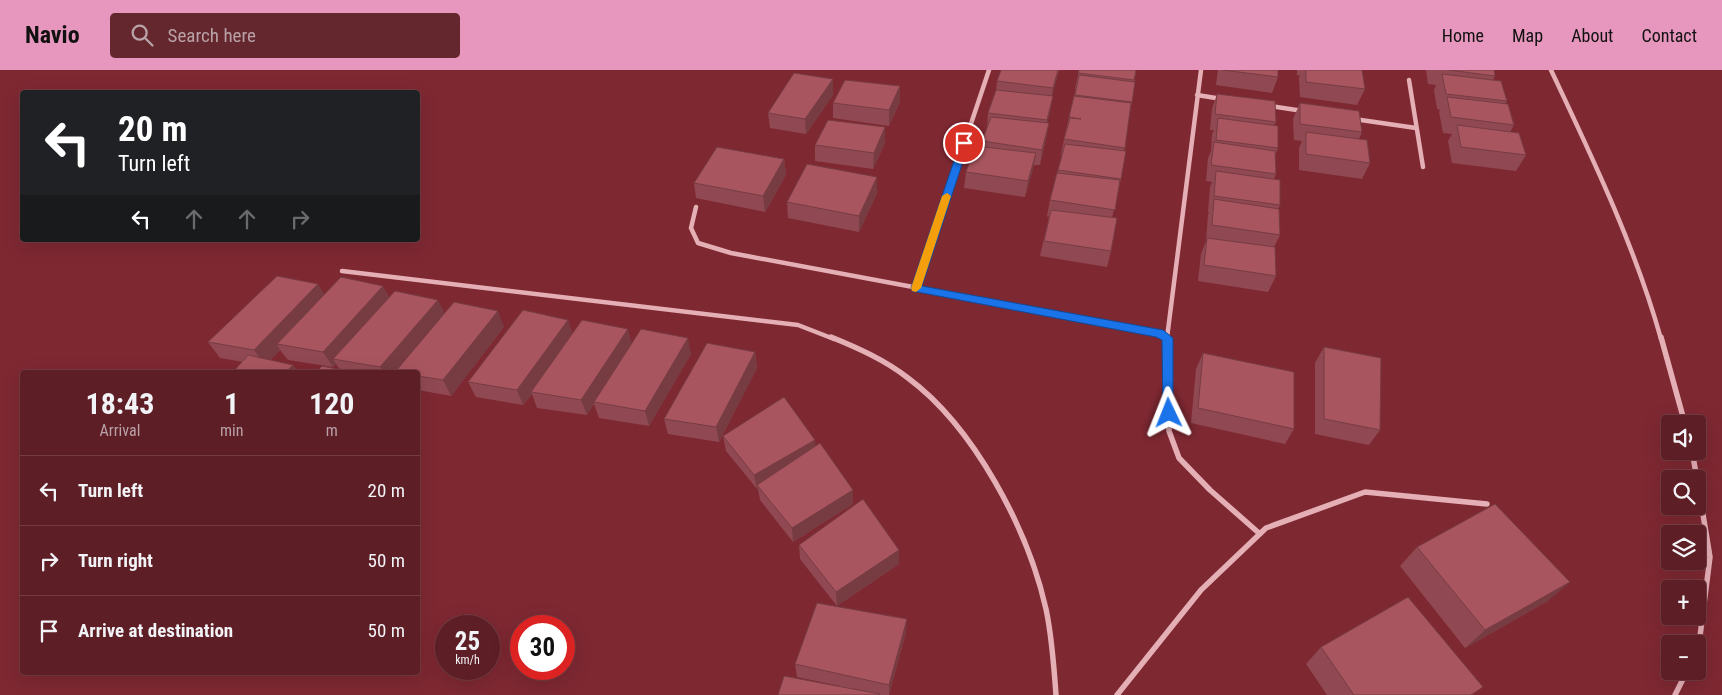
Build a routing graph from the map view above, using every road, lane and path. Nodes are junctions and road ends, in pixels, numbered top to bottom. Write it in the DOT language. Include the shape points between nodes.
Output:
graph roads {
  1 [pos="989,70"];
  2 [pos="1200,70"];
  3 [pos="1551,70"];
  4 [pos="1409,80"];
  5 [pos="1197,95"];
  6 [pos="1226,99"];
  7 [pos="1264,105"];
  8 [pos="1312,112"];
  9 [pos="1350,118"];
  10 [pos="1416,128"];
  11 [pos="1423,167"];
  12 [pos="696,207"];
  13 [pos="342,271"];
  14 [pos="916,288"];
  15 [pos="1167,338"];
  16 [pos="1682,415"];
  17 [pos="1487,504"];
  18 [pos="1703,515"];
  19 [pos="1260,534"];
  20 [pos="1700,635"];
  21 [pos="1682,680"];
  22 [pos="1056,695"];
  23 [pos="1117,695"];
  24 [pos="1675,695"];
  1 -- 14 [label="street"];
  2 -- 5 [label="street"];
  3 -- 16 [label="street" via="1588,148 1649,296"];
  4 -- 10 [label="street"];
  5 -- 6 [label="street"];
  5 -- 15 [label="street"];
  7 -- 8 [label="street"];
  9 -- 10 [label="street"];
  10 -- 11 [label="street"];
  12 -- 14 [label="street" via="691,228 698,243 731,253"];
  13 -- 22 [label="street" via="798,325 866,350 922,388 964,434 1009,511 1042,594 1054,651"];
  14 -- 15 [label="street" via="1159,333"];
  15 -- 19 [label="street" via="1169,431 1178,458"];
  17 -- 19 [label="street" via="1366,492 1266,528"];
  18 -- 20 [label="street" via="1710,557"];
  19 -- 23 [label="street" via="1201,590"];
  21 -- 24 [label="street"];
}
